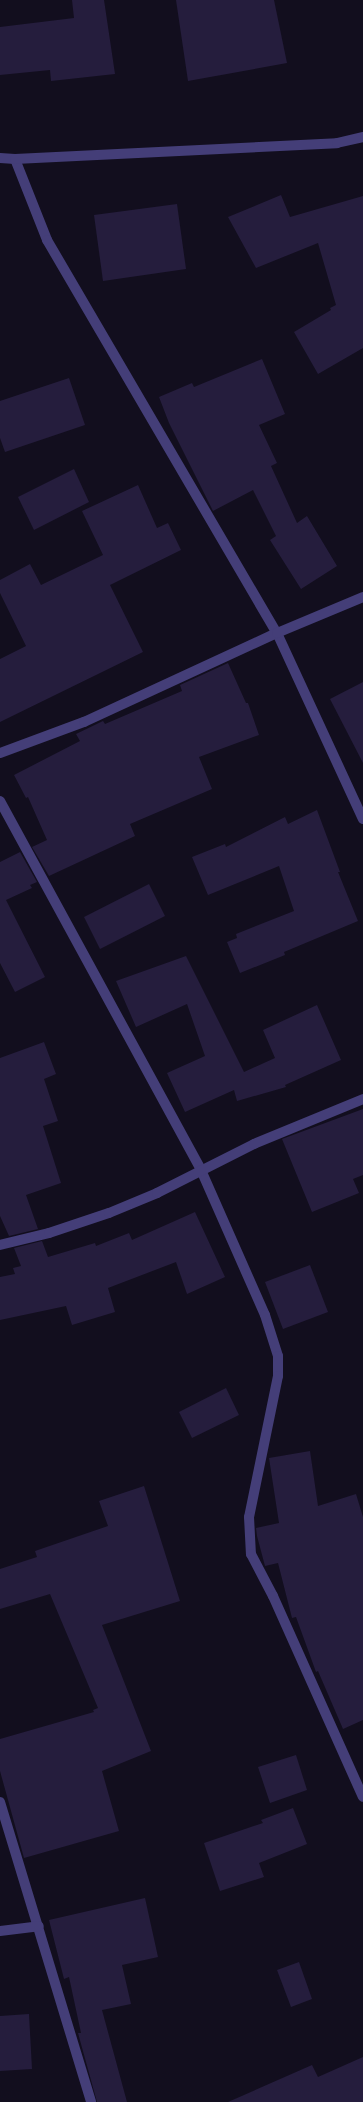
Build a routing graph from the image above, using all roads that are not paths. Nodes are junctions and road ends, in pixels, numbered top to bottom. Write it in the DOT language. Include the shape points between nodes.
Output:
graph roads {
  1 [pos="363,137"];
  2 [pos="0,158"];
  3 [pos="15,159"];
  4 [pos="363,597"];
  5 [pos="277,633"];
  6 [pos="0,753"];
  7 [pos="0,800"];
  8 [pos="363,819"];
  9 [pos="363,1099"];
  10 [pos="201,1170"];
  11 [pos="0,1245"];
  12 [pos="363,1797"];
  13 [pos="0,1802"];
  14 [pos="39,1926"];
  15 [pos="0,1931"];
  16 [pos="91,2102"];
  1 -- 3 [label="street" via="337,143"];
  2 -- 3 [label="street"];
  3 -- 5 [label="street" via="47,240"];
  4 -- 5 [label="street"];
  5 -- 6 [label="street" via="84,722"];
  5 -- 8 [label="street"];
  7 -- 10 [label="street"];
  9 -- 10 [label="street" via="254,1144"];
  10 -- 11 [label="street" via="157,1193 109,1213 49,1233"];
  10 -- 12 [label="street" via="265,1315 278,1356 278,1376 249,1518 251,1554 273,1596"];
  13 -- 14 [label="street"];
  14 -- 15 [label="street"];
  14 -- 16 [label="street"];
}
